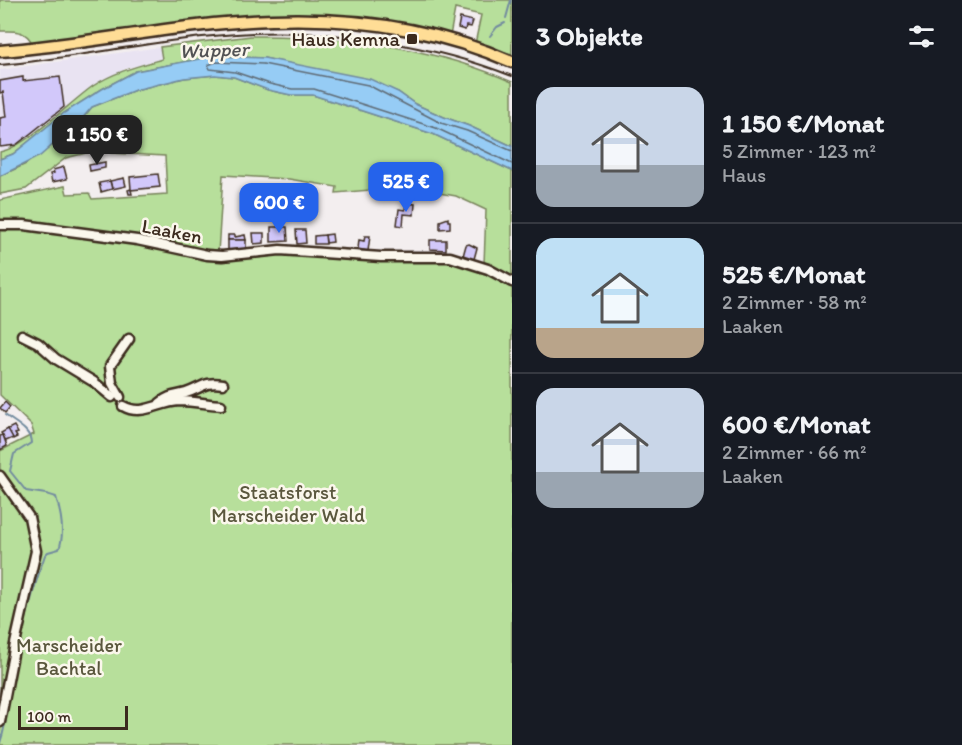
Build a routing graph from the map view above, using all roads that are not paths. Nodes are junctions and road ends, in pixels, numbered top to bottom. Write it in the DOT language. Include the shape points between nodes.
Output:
graph roads {
  1 [pos="0,51"];
  2 [pos="511,60"];
  3 [pos="0,225"];
  4 [pos="512,282"];
  5 [pos="22,335"];
  6 [pos="129,339"];
  7 [pos="223,384"];
  8 [pos="118,400"];
  9 [pos="221,405"];
  10 [pos="155,408"];
  11 [pos="0,476"];
  12 [pos="0,722"];
  1 -- 2 [label="main road" via="214,24 310,20 415,32"];
  3 -- 4 [label="street, Laaken" via="137,240 207,255 280,250 450,257 488,269"];
  5 -- 8 [label="street"];
  6 -- 8 [label="street" via="110,366"];
  7 -- 10 [label="street" via="206,383 170,396"];
  8 -- 10 [label="street" via="136,410"];
  9 -- 10 [label="street" via="176,401"];
  11 -- 12 [label="street" via="29,516 36,551"];
}
